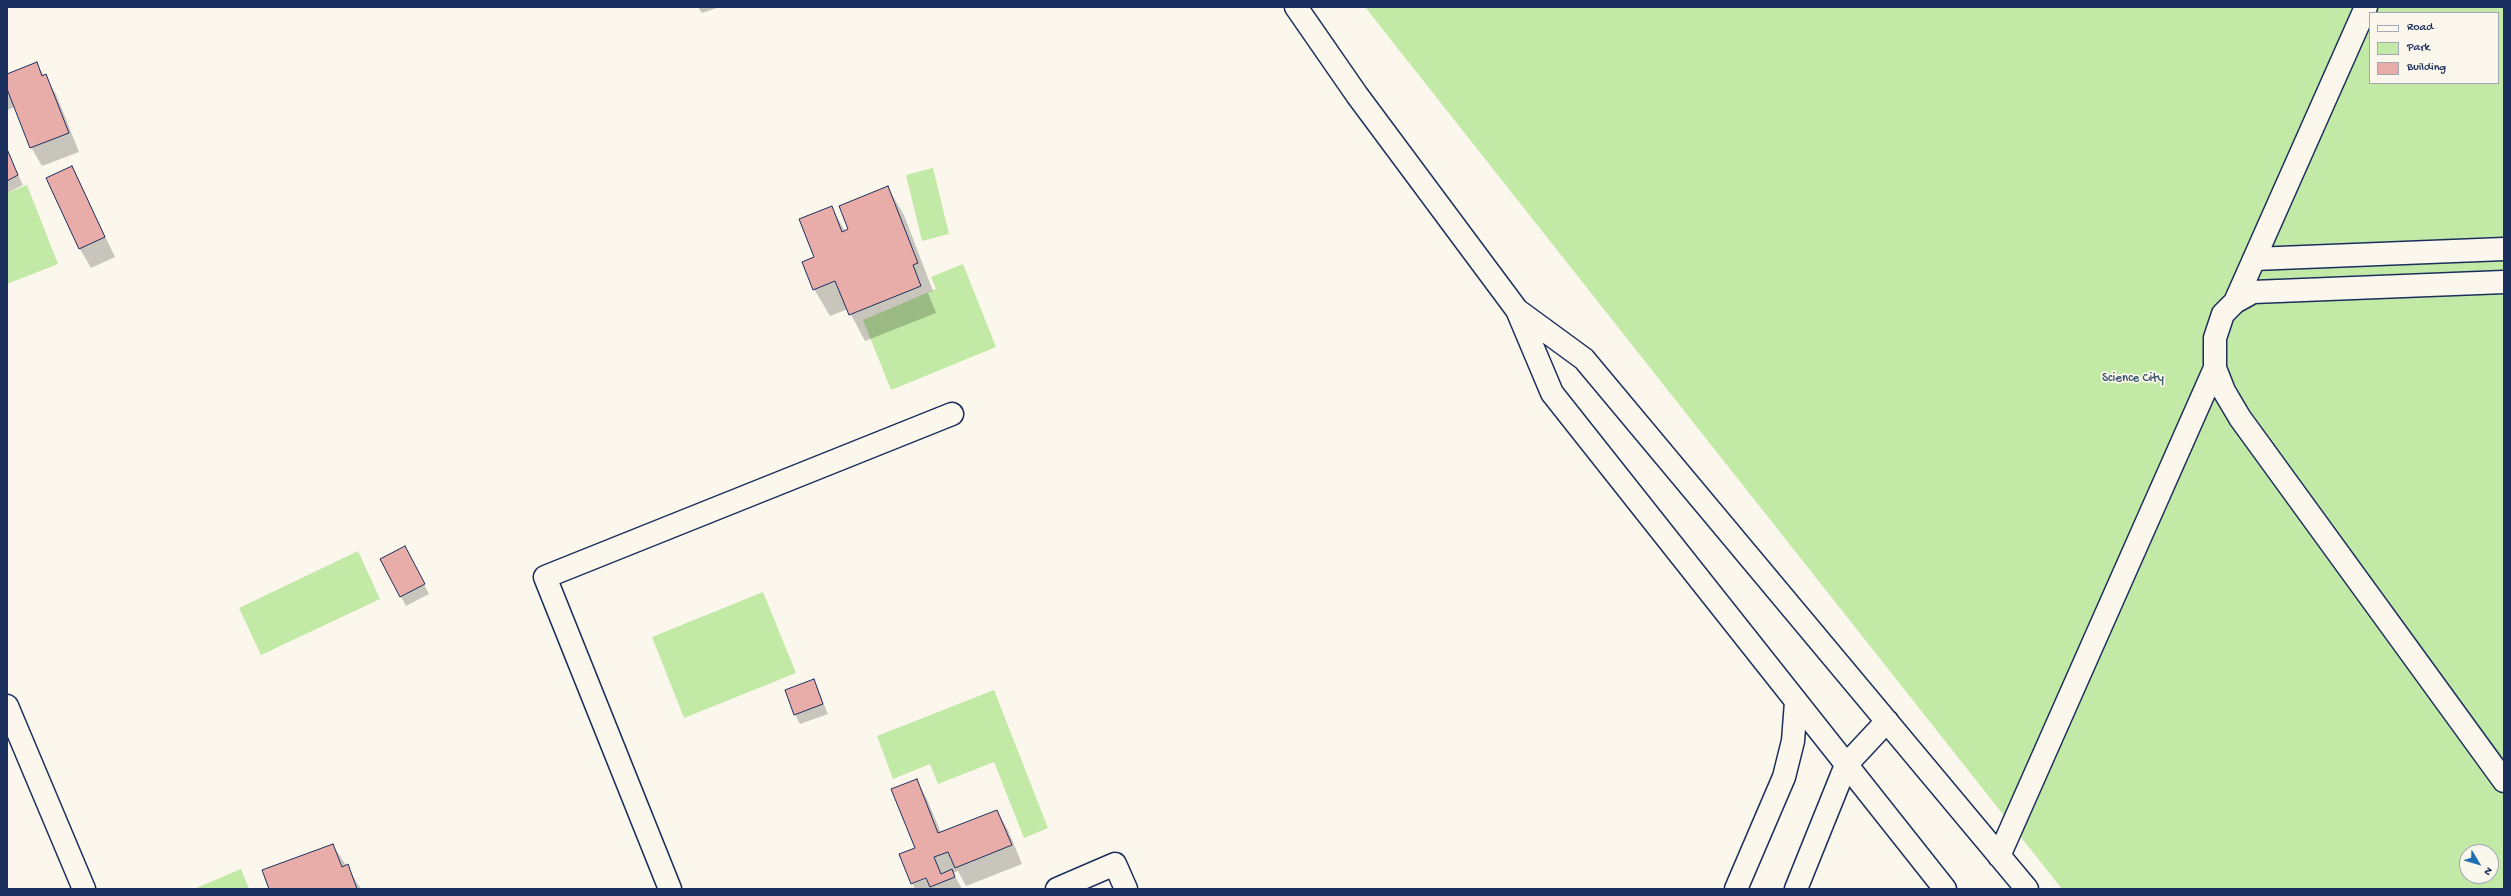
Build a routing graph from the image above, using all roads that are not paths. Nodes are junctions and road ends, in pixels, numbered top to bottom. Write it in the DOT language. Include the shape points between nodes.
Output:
graph roads {
  1 [pos="1296,7"];
  2 [pos="2366,7"];
  3 [pos="2504,249"];
  4 [pos="2254,259"];
  5 [pos="2504,282"];
  6 [pos="2234,302"];
  7 [pos="1517,310"];
  8 [pos="2215,368"];
  9 [pos="952,414"];
  10 [pos="1796,702"];
  11 [pos="7,706"];
  12 [pos="1887,721"];
  13 [pos="1846,765"];
  14 [pos="2504,781"];
  15 [pos="1999,856"];
  16 [pos="84,889"];
  17 [pos="670,889"];
  18 [pos="1057,889"];
  19 [pos="1126,889"];
  20 [pos="1736,889"];
  21 [pos="1796,889"];
  22 [pos="1945,889"];
  23 [pos="2027,889"];
  1 -- 7 [label="street"];
  2 -- 4 [label="street"];
  3 -- 4 [label="street"];
  4 -- 6 [label="street"];
  5 -- 6 [label="street" via="2253,292"];
  6 -- 8 [label="street" via="2223,314 2216,338"];
  7 -- 10 [label="street" via="1552,393"];
  7 -- 12 [label="street" via="1584,359"];
  8 -- 14 [label="street" via="2224,391 2240,418"];
  8 -- 15 [label="street"];
  9 -- 17 [label="street" via="545,576"];
  10 -- 13 [label="street"];
  10 -- 20 [label="street" via="1793,741 1784,777"];
  11 -- 16 [label="street"];
  12 -- 13 [label="street"];
  12 -- 15 [label="street"];
  13 -- 21 [label="street"];
  13 -- 22 [label="street"];
  15 -- 23 [label="street"];
  18 -- 19 [label="street" via="1115,864"];
}
